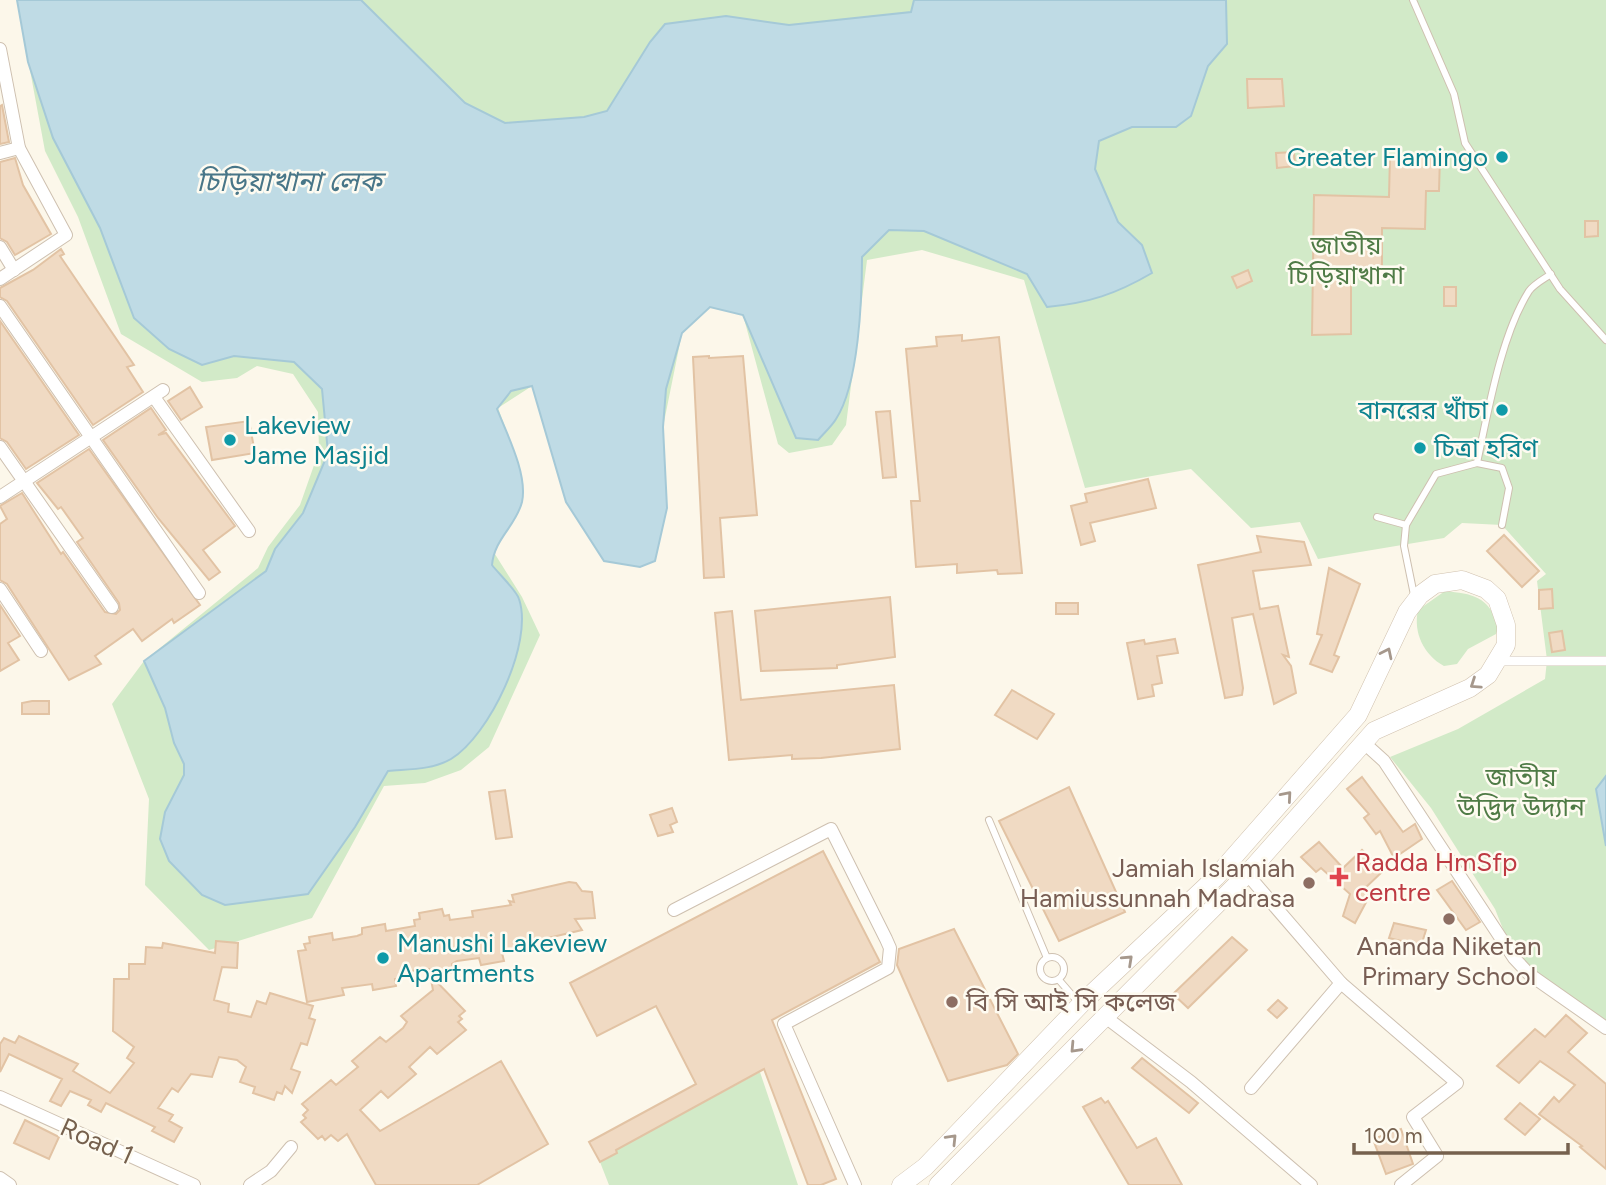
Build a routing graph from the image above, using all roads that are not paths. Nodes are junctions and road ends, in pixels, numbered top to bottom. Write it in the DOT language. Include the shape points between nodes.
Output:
graph roads {
  1 [pos="1413,0"];
  2 [pos="0,49"];
  3 [pos="19,148"];
  4 [pos="0,153"];
  5 [pos="0,247"];
  6 [pos="14,270"];
  7 [pos="1550,274"];
  8 [pos="0,279"];
  9 [pos="0,306"];
  10 [pos="1606,340"];
  11 [pos="90,439"];
  12 [pos="0,447"];
  13 [pos="1477,463"];
  14 [pos="23,481"];
  15 [pos="0,496"];
  16 [pos="1377,517"];
  17 [pos="1406,525"];
  18 [pos="1502,525"];
  19 [pos="249,531"];
  20 [pos="0,589"];
  21 [pos="199,593"];
  22 [pos="1415,602"];
  23 [pos="112,607"];
  24 [pos="41,651"];
  25 [pos="1499,661"];
  26 [pos="1606,661"];
  27 [pos="1358,715"];
  28 [pos="1368,736"];
  29 [pos="989,820"];
  30 [pos="1247,874"];
  31 [pos="674,910"];
  32 [pos="1047,958"];
  33 [pos="1059,980"];
  34 [pos="1341,983"];
  35 [pos="1083,1003"];
  36 [pos="1104,1016"];
  37 [pos="1606,1028"];
  38 [pos="1251,1088"];
  39 [pos="0,1097"];
  40 [pos="291,1147"];
  41 [pos="0,1178"];
  42 [pos="10,1185"];
  43 [pos="194,1185"];
  44 [pos="250,1185"];
  45 [pos="855,1185"];
  46 [pos="901,1185"];
  47 [pos="938,1185"];
  48 [pos="1311,1185"];
  49 [pos="1401,1185"];
  1 -- 7 [label="lane" via="1454,94 1465,143"];
  2 -- 3 [label="street"];
  3 -- 4 [label="street"];
  3 -- 6 [label="street" via="65,235"];
  5 -- 6 [label="street"];
  6 -- 8 [label="street"];
  7 -- 10 [label="lane"];
  7 -- 13 [label="lane" via="1530,289 1516,322"];
  9 -- 11 [label="street"];
  11 -- 14 [label="street"];
  11 -- 19 [label="street" via="158,393"];
  11 -- 21 [label="street"];
  12 -- 14 [label="street"];
  13 -- 17 [label="lane" via="1436,474"];
  13 -- 18 [label="lane" via="1502,468 1509,488"];
  14 -- 15 [label="street"];
  14 -- 23 [label="street"];
  16 -- 17 [label="lane"];
  17 -- 22 [label="lane" via="1404,546"];
  20 -- 24 [label="street"];
  22 -- 25 [label="main road" via="1435,584 1448,581 1462,580 1486,589 1497,599 1506,625 1506,645"];
  27 -- 22 [label="main road, one-way"];
  25 -- 26 [label="street"];
  25 -- 28 [label="main road, one-way" via="1471,688"];
  27 -- 28 [label="main road"];
  35 -- 27 [label="main road, one-way" via="1216,877"];
  28 -- 30 [label="main road"];
  28 -- 37 [label="street" via="1514,958 1529,974"];
  29 -- 32 [label="lane"];
  30 -- 34 [label="street"];
  30 -- 36 [label="main road"];
  31 -- 45 [label="street" via="831,829 890,948 888,968 784,1024"];
  32 -- 33 [label="lane" via="1062,962"];
  32 -- 33 [label="lane" via="1041,976 1047,981"];
  33 -- 35 [label="lane"];
  34 -- 38 [label="street"];
  34 -- 49 [label="street" via="1457,1083 1413,1118 1437,1156"];
  35 -- 36 [label="main road"];
  46 -- 35 [label="main road, one-way" via="925,1167"];
  36 -- 47 [label="main road, one-way"];
  36 -- 48 [label="street"];
  39 -- 43 [label="street, Road 1"];
  40 -- 44 [label="street" via="271,1171"];
  41 -- 42 [label="street"];
}
